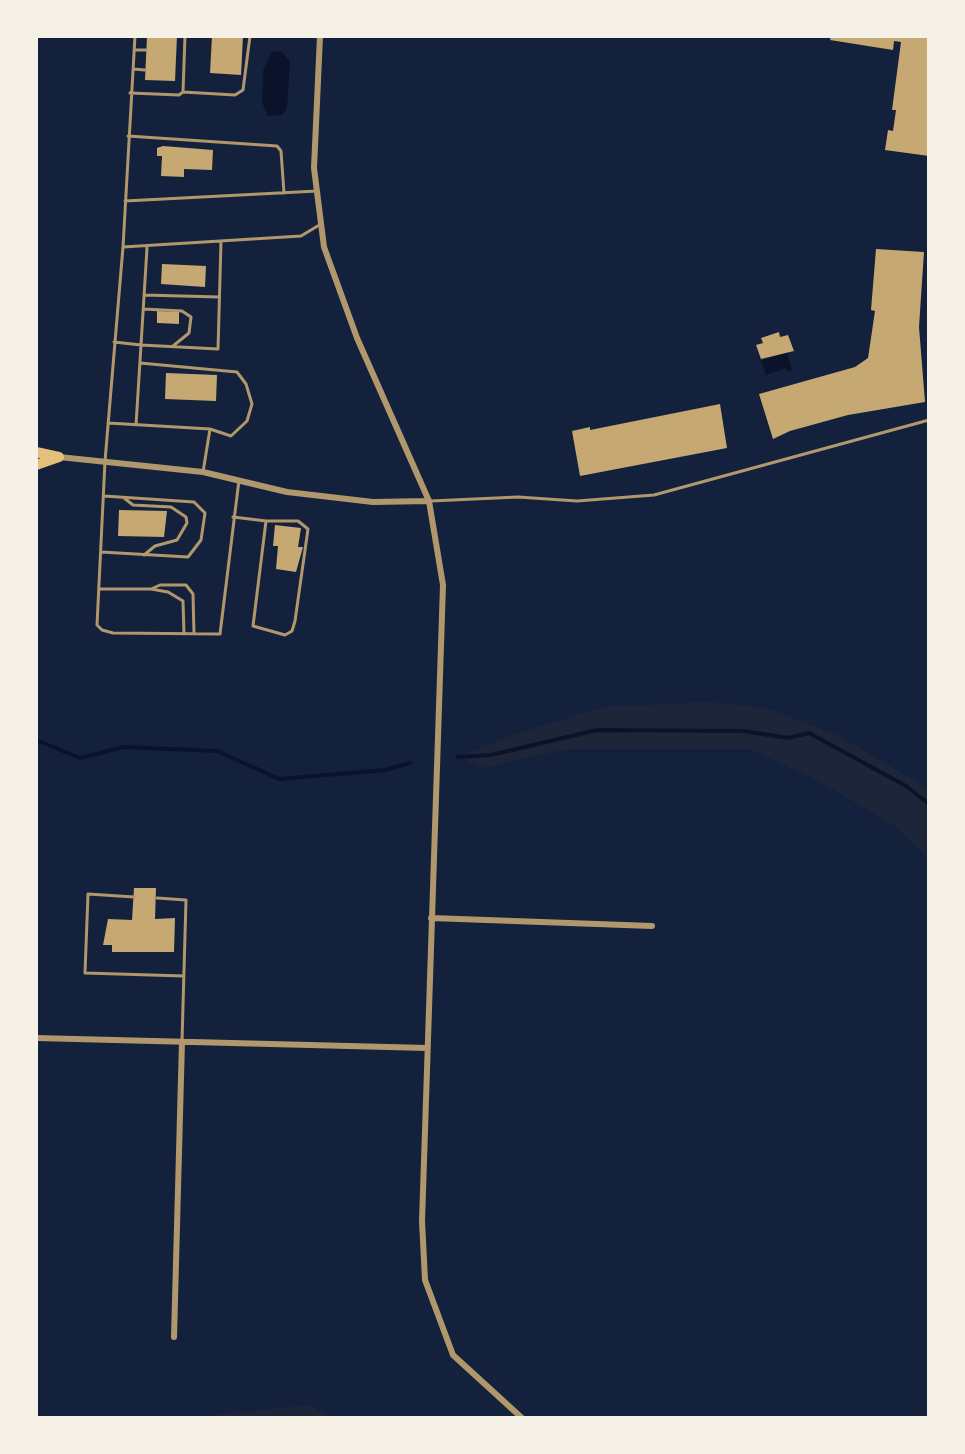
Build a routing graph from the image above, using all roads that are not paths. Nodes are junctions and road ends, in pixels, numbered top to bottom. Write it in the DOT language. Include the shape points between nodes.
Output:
graph roads {
  1 [pos="135,36"];
  2 [pos="185,36"];
  3 [pos="250,36"];
  4 [pos="320,36"];
  5 [pos="134,50"];
  6 [pos="146,50"];
  7 [pos="176,52"];
  8 [pos="184,54"];
  9 [pos="132,69"];
  10 [pos="145,70"];
  11 [pos="175,71"];
  12 [pos="183,71"];
  13 [pos="183,92"];
  14 [pos="130,93"];
  15 [pos="128,136"];
  16 [pos="317,191"];
  17 [pos="284,193"];
  18 [pos="125,201"];
  19 [pos="321,224"];
  20 [pos="221,242"];
  21 [pos="147,246"];
  22 [pos="123,247"];
  23 [pos="144,295"];
  24 [pos="219,297"];
  25 [pos="143,309"];
  26 [pos="114,342"];
  27 [pos="141,345"];
  28 [pos="173,346"];
  29 [pos="140,363"];
  30 [pos="929,420"];
  31 [pos="108,423"];
  32 [pos="136,425"];
  33 [pos="210,429"];
  34 [pos="36,452"];
  35 [pos="59,457"];
  36 [pos="105,461"];
  37 [pos="36,465"];
  38 [pos="203,472"];
  39 [pos="239,480"];
  40 [pos="104,496"];
  41 [pos="124,497"];
  42 [pos="429,501"];
  43 [pos="233,517"];
  44 [pos="266,521"];
  45 [pos="101,552"];
  46 [pos="144,555"];
  47 [pos="99,589"];
  48 [pos="151,589"];
  49 [pos="184,634"];
  50 [pos="194,634"];
  51 [pos="134,897"];
  52 [pos="157,898"];
  53 [pos="431,918"];
  54 [pos="652,926"];
  55 [pos="184,976"];
  56 [pos="36,1038"];
  57 [pos="182,1041"];
  58 [pos="427,1048"];
  59 [pos="174,1337"];
  60 [pos="522,1418"];
  1 -- 5 [label="lane"];
  2 -- 8 [label="lane"];
  3 -- 13 [label="lane" via="243,90 235,95"];
  4 -- 16 [label="street"];
  5 -- 6 [label="lane"];
  5 -- 9 [label="lane"];
  7 -- 8 [label="lane"];
  8 -- 12 [label="lane"];
  9 -- 10 [label="lane"];
  9 -- 14 [label="lane"];
  11 -- 12 [label="lane"];
  12 -- 13 [label="lane"];
  13 -- 14 [label="lane"];
  14 -- 15 [label="lane"];
  15 -- 17 [label="lane" via="277,146"];
  15 -- 18 [label="lane"];
  16 -- 17 [label="lane"];
  16 -- 19 [label="street"];
  17 -- 18 [label="lane"];
  18 -- 22 [label="lane"];
  19 -- 20 [label="lane" via="301,236"];
  19 -- 42 [label="street" via="324,247 357,338"];
  20 -- 21 [label="lane"];
  20 -- 24 [label="lane"];
  21 -- 22 [label="lane"];
  21 -- 23 [label="lane"];
  22 -- 26 [label="lane"];
  23 -- 24 [label="lane"];
  23 -- 25 [label="lane"];
  24 -- 28 [label="lane" via="218,349"];
  25 -- 27 [label="lane"];
  25 -- 28 [label="lane" via="182,311 191,317 189,333"];
  26 -- 27 [label="lane"];
  26 -- 31 [label="lane"];
  27 -- 28 [label="lane"];
  27 -- 29 [label="lane"];
  29 -- 32 [label="lane"];
  29 -- 33 [label="lane" via="237,372 252,404 247,421 231,436"];
  30 -- 42 [label="lane" via="654,495"];
  31 -- 32 [label="lane"];
  31 -- 36 [label="lane"];
  32 -- 33 [label="lane"];
  33 -- 38 [label="lane"];
  34 -- 35 [label="main road"];
  35 -- 36 [label="street"];
  35 -- 37 [label="main road"];
  36 -- 38 [label="street"];
  36 -- 40 [label="lane"];
  38 -- 39 [label="street"];
  39 -- 42 [label="street" via="287,492 373,502"];
  39 -- 43 [label="lane"];
  40 -- 41 [label="lane"];
  40 -- 45 [label="lane"];
  41 -- 46 [label="lane" via="133,505 171,507 186,517 177,540"];
  41 -- 46 [label="lane" via="194,502 205,513 201,540 188,557"];
  42 -- 53 [label="street" via="443,585"];
  43 -- 44 [label="lane"];
  43 -- 50 [label="lane" via="220,634"];
  44 -- 44 [label="lane" via="253,626 285,635 292,631 308,529 298,521"];
  45 -- 46 [label="lane"];
  45 -- 47 [label="lane"];
  47 -- 48 [label="lane"];
  47 -- 49 [label="lane" via="97,625 102,630"];
  48 -- 49 [label="lane" via="183,601"];
  48 -- 50 [label="lane" via="177,583 190,588"];
  49 -- 50 [label="lane"];
  51 -- 55 [label="lane" via="88,894 85,973"];
  52 -- 55 [label="lane" via="186,900"];
  53 -- 54 [label="street"];
  53 -- 58 [label="street"];
  55 -- 57 [label="lane"];
  56 -- 57 [label="street"];
  57 -- 58 [label="street"];
  57 -- 59 [label="street"];
  58 -- 60 [label="street" via="425,1280 453,1355"];
}
